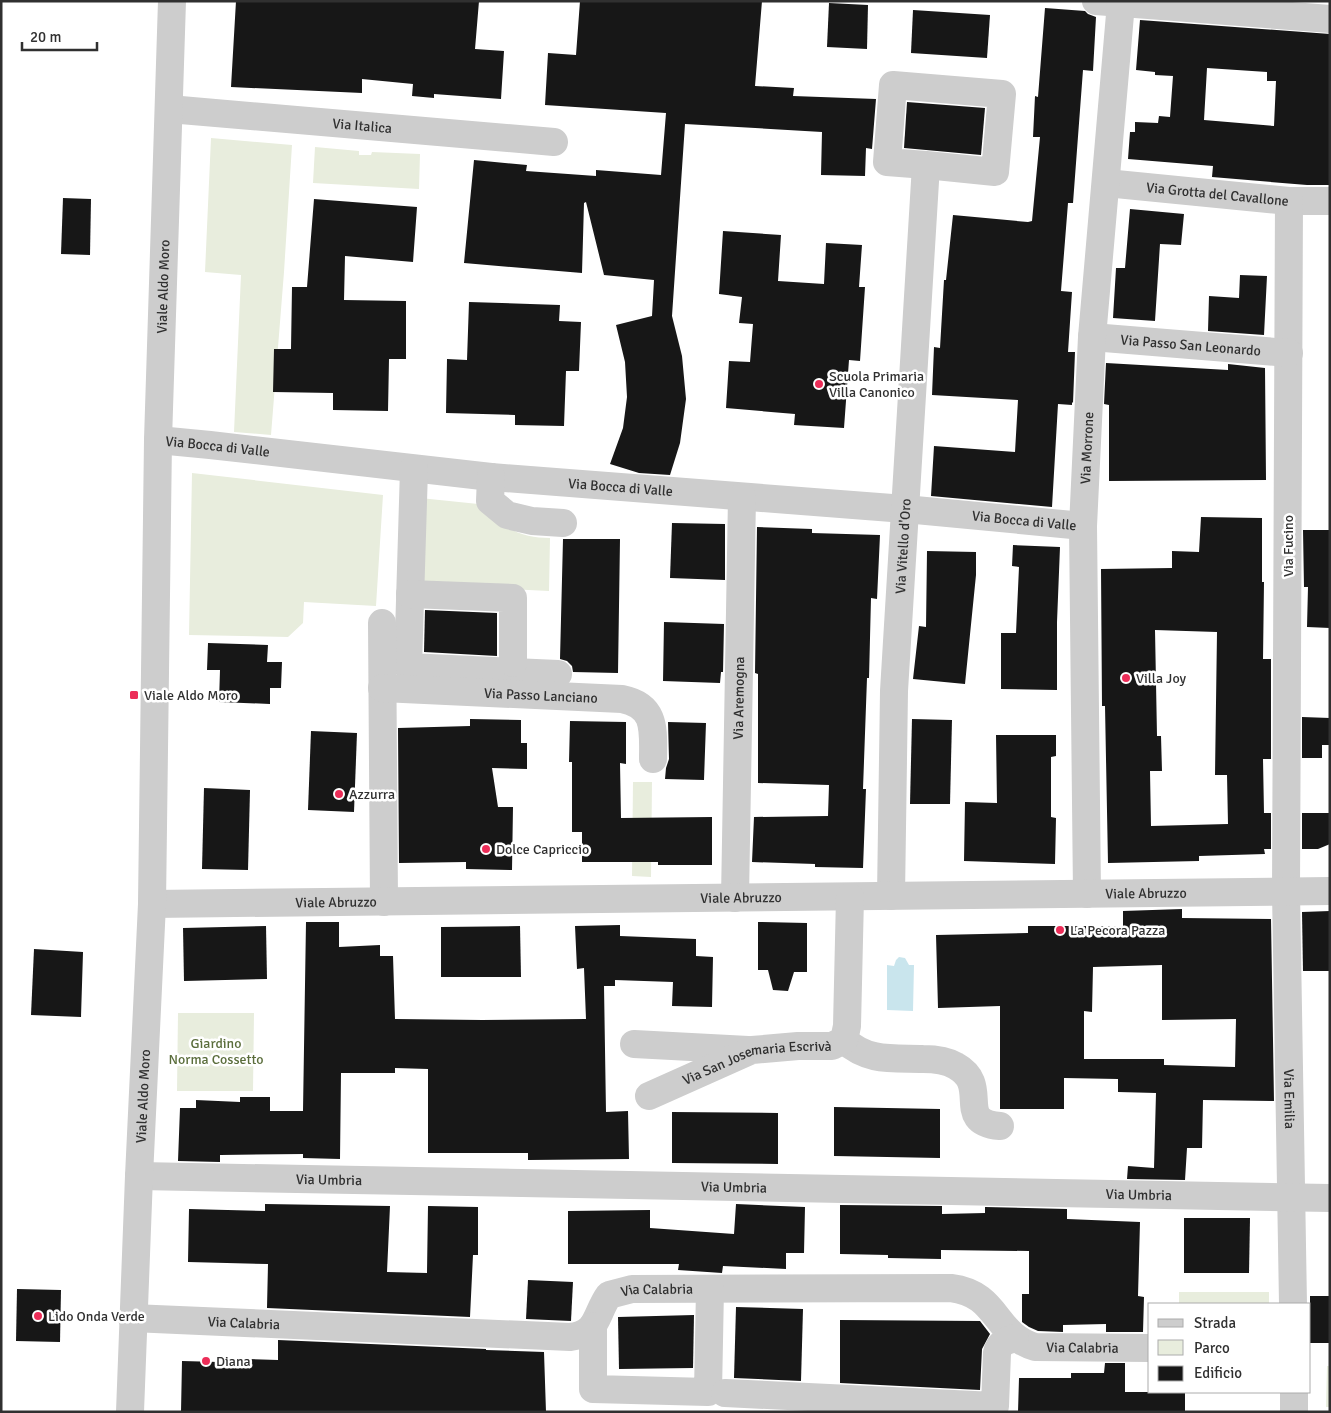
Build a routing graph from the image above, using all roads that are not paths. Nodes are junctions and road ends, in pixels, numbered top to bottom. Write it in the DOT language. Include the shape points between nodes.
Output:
graph roads {
  1 [pos="172,1"];
  2 [pos="1121,2"];
  3 [pos="1330,19"];
  4 [pos="169,109"];
  5 [pos="554,142"];
  6 [pos="926,165"];
  7 [pos="1106,183"];
  8 [pos="1289,201"];
  9 [pos="1330,201"];
  10 [pos="1092,337"];
  11 [pos="1289,353"];
  12 [pos="158,440"];
  13 [pos="414,469"];
  14 [pos="491,477"];
  15 [pos="742,497"];
  16 [pos="905,509"];
  17 [pos="563,523"];
  18 [pos="1083,526"];
  19 [pos="410,594"];
  20 [pos="382,623"];
  21 [pos="513,663"];
  22 [pos="558,674"];
  23 [pos="382,688"];
  24 [pos="653,759"];
  25 [pos="1330,891"];
  26 [pos="1286,892"];
  27 [pos="1087,894"];
  28 [pos="850,896"];
  29 [pos="891,896"];
  30 [pos="735,898"];
  31 [pos="384,902"];
  32 [pos="152,904"];
  33 [pos="844,1040"];
  34 [pos="634,1044"];
  35 [pos="752,1050"];
  36 [pos="649,1096"];
  37 [pos="1000,1126"];
  38 [pos="139,1176"];
  39 [pos="1292,1198"];
  40 [pos="1330,1198"];
  41 [pos="710,1289"];
  42 [pos="1293,1303"];
  43 [pos="132,1318"];
  44 [pos="593,1326"];
  45 [pos="1015,1338"];
  46 [pos="1148,1348"];
  47 [pos="725,1393"];
  48 [pos="1294,1393"];
  49 [pos="130,1412"];
  50 [pos="1294,1412"];
  1 -- 4 [label="street, Viale Aldo Moro"];
  2 -- 3 [label="street"];
  2 -- 7 [label="street, Via Morrone"];
  4 -- 5 [label="street, Via Italica"];
  4 -- 12 [label="street, Viale Aldo Moro"];
  6 -- 6 [label="street" via="995,172 1002,94 893,85 888,162"];
  6 -- 16 [label="street, Via Vitello d'Oro"];
  7 -- 8 [label="street, Via Grotta del Cavallone"];
  7 -- 10 [label="street, Via Morrone"];
  8 -- 9 [label="street, Via Grotta del Cavallone"];
  8 -- 11 [label="street, Via Fucino"];
  10 -- 11 [label="street, Via Passo San Leonardo"];
  10 -- 18 [label="street, Via Morrone"];
  11 -- 26 [label="street, Via Fucino"];
  12 -- 13 [label="street, Via Bocca di Valle"];
  12 -- 32 [label="street, Viale Aldo Moro"];
  13 -- 14 [label="street, Via Bocca di Valle"];
  13 -- 19 [label="street"];
  14 -- 15 [label="street, Via Bocca di Valle"];
  14 -- 17 [label="street" via="490,501 507,515"];
  15 -- 16 [label="street, Via Bocca di Valle"];
  15 -- 30 [label="street, Via Aremogna"];
  16 -- 18 [label="street, Via Bocca di Valle"];
  16 -- 29 [label="street, Via Vitello d'Oro" via="894,691"];
  18 -- 27 [label="street, Via Morrone"];
  19 -- 21 [label="street" via="513,598"];
  19 -- 22 [label="street" via="408,667"];
  20 -- 23 [label="street"];
  23 -- 24 [label="street, Via Passo Lanciano" via="630,700 645,710 652,722"];
  23 -- 31 [label="street"];
  25 -- 26 [label="street, Viale Abruzzo"];
  26 -- 27 [label="street, Viale Abruzzo"];
  26 -- 39 [label="street, Via Emilia"];
  27 -- 29 [label="street, Viale Abruzzo"];
  28 -- 29 [label="street, Viale Abruzzo"];
  28 -- 30 [label="street, Viale Abruzzo"];
  28 -- 33 [label="street, Via San Josemaria Escrivà"];
  30 -- 31 [label="street, Viale Abruzzo"];
  31 -- 32 [label="street, Viale Abruzzo"];
  32 -- 38 [label="street, Viale Aldo Moro"];
  33 -- 35 [label="street, Via San Josemaria Escrivà" via="832,1046"];
  33 -- 37 [label="street" via="854,1050 868,1055 936,1059 956,1065 972,1082 977,1118"];
  34 -- 35 [label="street"];
  35 -- 36 [label="street, Via San Josemaria Escrivà"];
  38 -- 39 [label="street, Via Umbria"];
  38 -- 43 [label="street, Viale Aldo Moro"];
  39 -- 40 [label="street, Via Umbria"];
  39 -- 42 [label="street, Via Emilia"];
  41 -- 44 [label="street, Via Calabria" via="632,1289 617,1292 604,1301"];
  41 -- 44 [label="street" via="708,1392 592,1389"];
  41 -- 45 [label="street, Via Calabria" via="959,1289 982,1300"];
  43 -- 44 [label="street, Via Calabria" via="570,1337 583,1334"];
  43 -- 49 [label="street, Viale Aldo Moro"];
  45 -- 46 [label="street, Via Calabria" via="1040,1348"];
  45 -- 47 [label="street" via="998,1346 995,1406"];
  48 -- 50 [label="street"];
}
